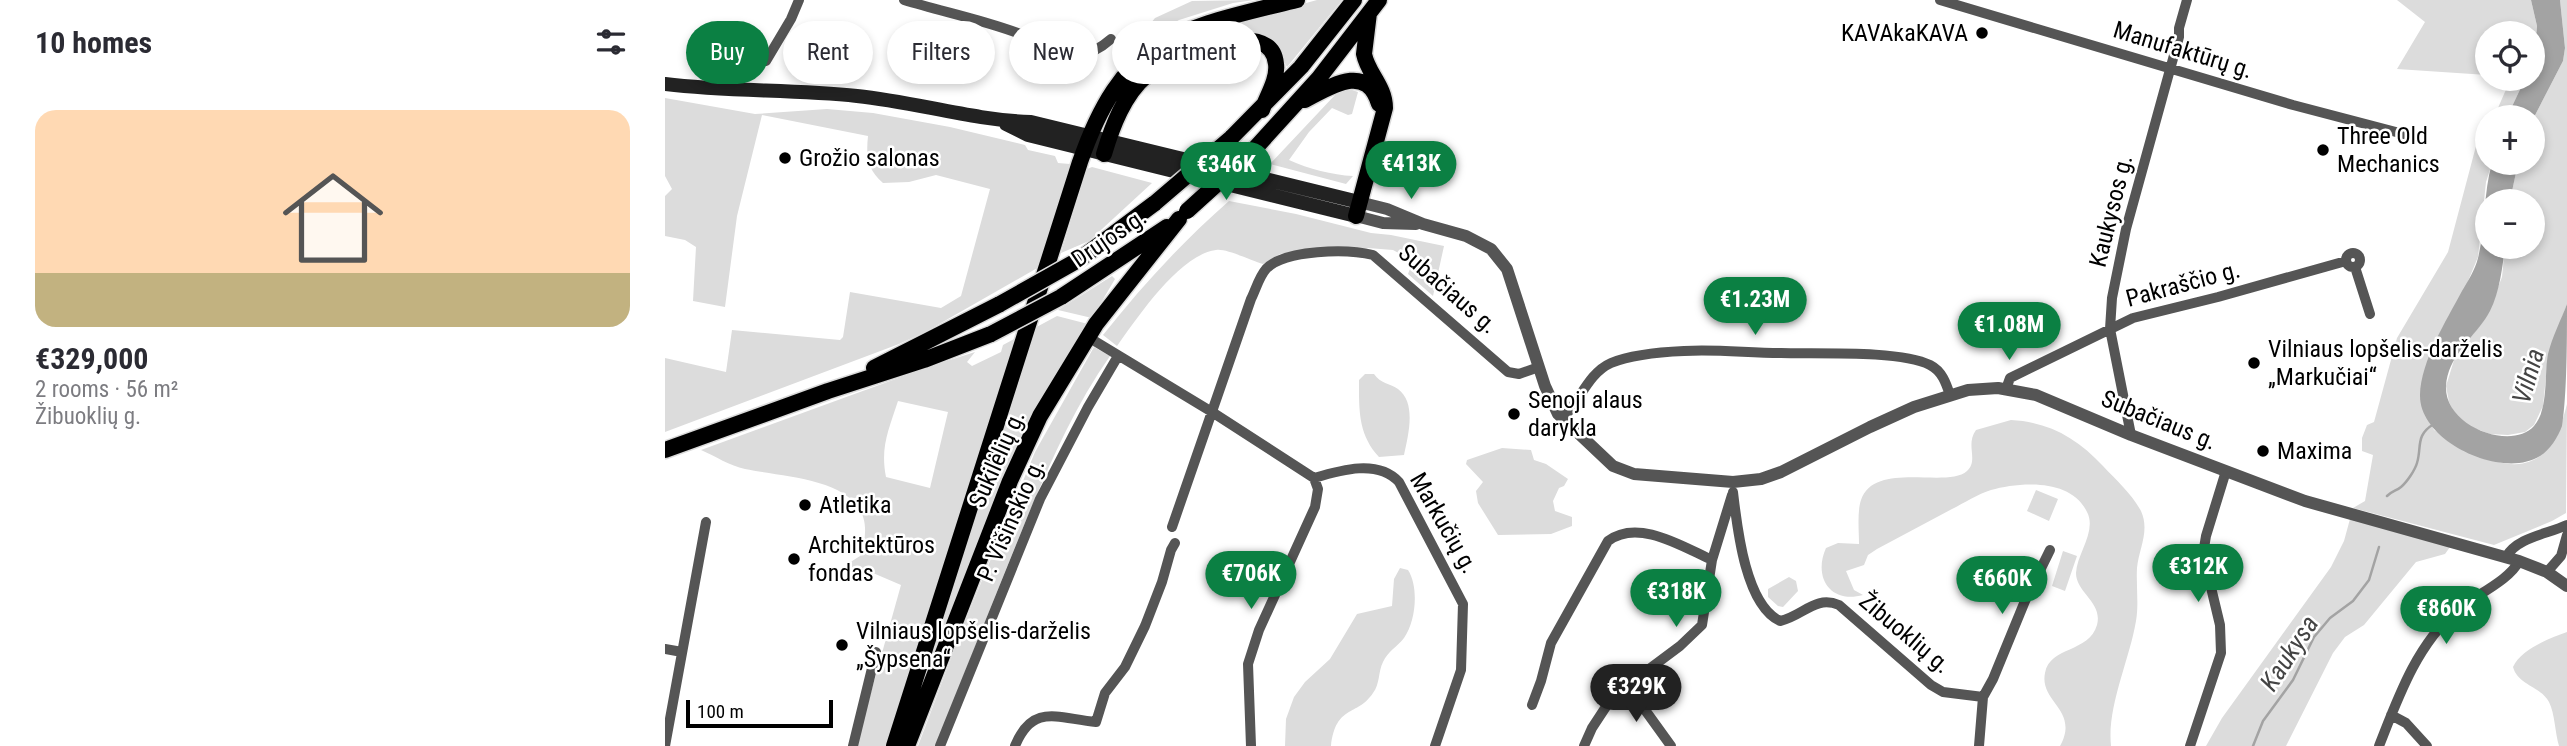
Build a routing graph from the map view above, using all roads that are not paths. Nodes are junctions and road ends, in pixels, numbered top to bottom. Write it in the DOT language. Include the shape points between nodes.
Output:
graph roads {
  1 [pos="799,0"];
  2 [pos="904,0"];
  3 [pos="1297,0"];
  4 [pos="1354,0"];
  5 [pos="1940,0"];
  6 [pos="2187,0"];
  7 [pos="1374,7"];
  8 [pos="1111,39"];
  9 [pos="769,56"];
  10 [pos="2171,67"];
  11 [pos="665,84"];
  12 [pos="1297,104"];
  13 [pos="1262,110"];
  14 [pos="1378,128"];
  15 [pos="2415,137"];
  16 [pos="1086,142"];
  17 [pos="1106,147"];
  18 [pos="1357,209"];
  19 [pos="1183,215"];
  20 [pos="2370,314"];
  21 [pos="2111,330"];
  22 [pos="1088,337"];
  23 [pos="1118,356"];
  24 [pos="1539,367"];
  25 [pos="2006,388"];
  26 [pos="828,391"];
  27 [pos="1950,395"];
  28 [pos="1212,412"];
  29 [pos="1562,419"];
  30 [pos="2131,435"];
  31 [pos="665,450"];
  32 [pos="2227,471"];
  33 [pos="1314,478"];
  34 [pos="1733,487"];
  35 [pos="706,522"];
  36 [pos="2567,525"];
  37 [pos="1172,527"];
  38 [pos="2552,532"];
  39 [pos="2566,538"];
  40 [pos="1175,543"];
  41 [pos="2050,550"];
  42 [pos="2506,557"];
  43 [pos="1712,560"];
  44 [pos="2519,561"];
  45 [pos="2547,572"];
  46 [pos="2567,586"];
  47 [pos="665,649"];
  48 [pos="682,652"];
  49 [pos="876,652"];
  50 [pos="1627,685"];
  51 [pos="1983,697"];
  52 [pos="1532,705"];
  53 [pos="2391,715"];
  54 [pos="665,743"];
  55 [pos="853,746"];
  56 [pos="894,746"];
  57 [pos="907,746"];
  58 [pos="940,746"];
  59 [pos="1015,746"];
  60 [pos="1251,746"];
  61 [pos="1435,746"];
  62 [pos="1584,746"];
  63 [pos="1671,746"];
  64 [pos="1979,746"];
  65 [pos="2190,746"];
  66 [pos="2379,746"];
  67 [pos="2427,746"];
  1 -- 9 [label="street"];
  2 -- 8 [label="street" via="1023,35 1062,53 1078,55"];
  3 -- 16 [label="main road" via="1209,21 1151,50 1119,82"];
  4 -- 13 [label="main road, Drujos g."];
  5 -- 10 [label="street, Manufaktūrų g."];
  6 -- 10 [label="street, Kaukysos g."];
  7 -- 12 [label="main road, Drujos g."];
  7 -- 14 [label="main road" via="1364,54 1385,98"];
  10 -- 15 [label="street, Manufaktūrų g." via="2353,123"];
  10 -- 21 [label="street, Kaukysos g." via="2126,229 2112,298"];
  11 -- 16 [label="main road, Subačiaus g." via="896,101 998,121 1028,135"];
  12 -- 14 [label="main road" via="1339,82 1359,82 1377,97"];
  12 -- 19 [label="main road, Drujos g., bridge"];
  13 -- 17 [label="main road" via="1275,76 1275,57 1262,42 1230,40 1161,65 1145,76 1121,109"];
  13 -- 26 [label="main road, Drujos g., bridge" via="1155,203 1080,259"];
  14 -- 18 [label="main road"];
  16 -- 17 [label="main road, Subačiaus g."];
  16 -- 56 [label="main road"];
  17 -- 18 [label="main road, Subačiaus g."];
  18 -- 24 [label="street, Subačiaus g." via="1383,223 1423,224 1480,242 1499,258"];
  19 -- 22 [label="main road, Sukilėlių g."];
  19 -- 26 [label="main road, Drujos g., bridge" via="1061,297 991,334"];
  20 -- 21 [label="street, Pakraščio g." via="2350,264 2133,318"];
  21 -- 25 [label="street, Pakraščio g." via="2010,378"];
  21 -- 30 [label="street, Kaukysos g."];
  22 -- 23 [label="street"];
  22 -- 57 [label="main road, Sukilėlių g." via="1040,416 1010,481"];
  23 -- 28 [label="street"];
  23 -- 58 [label="street, P. Višinskio g." via="1040,499"];
  24 -- 28 [label="street, Subačiaus g." via="1519,374 1508,372 1373,255 1307,254 1274,262 1261,277"];
  24 -- 29 [label="street, Subačiaus g."];
  25 -- 27 [label="street, Subačiaus g."];
  25 -- 30 [label="street, Subačiaus g." via="2036,395"];
  26 -- 31 [label="main road, Drujos g."];
  27 -- 29 [label="street" via="1945,378 1933,366 1917,360 1685,351 1638,355 1609,364"];
  27 -- 34 [label="street, Subačiaus g." via="1892,416 1775,474"];
  28 -- 33 [label="street"];
  28 -- 37 [label="street"];
  29 -- 34 [label="street, Subačiaus g." via="1624,471"];
  30 -- 32 [label="street, Subačiaus g."];
  32 -- 42 [label="street, Subačiaus g." via="2305,501"];
  32 -- 65 [label="street" via="2203,554 2220,625 2221,653"];
  33 -- 60 [label="street" via="1318,489 1315,507 1248,664"];
  33 -- 61 [label="street, Markučių g." via="1371,468 1394,476 1462,598 1461,670"];
  34 -- 43 [label="street"];
  34 -- 51 [label="street, Žibuoklių g." via="1741,555 1764,609 1774,618 1789,619 1818,602 1829,601 1931,685 1943,692"];
  35 -- 48 [label="street"];
  36 -- 38 [label="street"];
  38 -- 39 [label="street"];
  38 -- 42 [label="street" via="2514,546"];
  39 -- 45 [label="street" via="2561,556"];
  40 -- 59 [label="street" via="1145,626 1125,667 1105,693 1096,722 1040,717 1021,730"];
  41 -- 51 [label="street"];
  42 -- 44 [label="street, Subačiaus g."];
  43 -- 50 [label="street" via="1704,619 1698,631"];
  43 -- 52 [label="street" via="1655,535 1622,534 1608,541 1551,643"];
  44 -- 45 [label="street, Subačiaus g."];
  44 -- 53 [label="street" via="2509,576 2455,612 2424,648"];
  45 -- 46 [label="street, Subačiaus g."];
  47 -- 48 [label="street"];
  48 -- 54 [label="street"];
  49 -- 55 [label="street"];
  50 -- 62 [label="street" via="1613,696"];
  50 -- 63 [label="street"];
  51 -- 64 [label="street"];
  53 -- 66 [label="street"];
  53 -- 67 [label="street" via="2406,723"];
}
